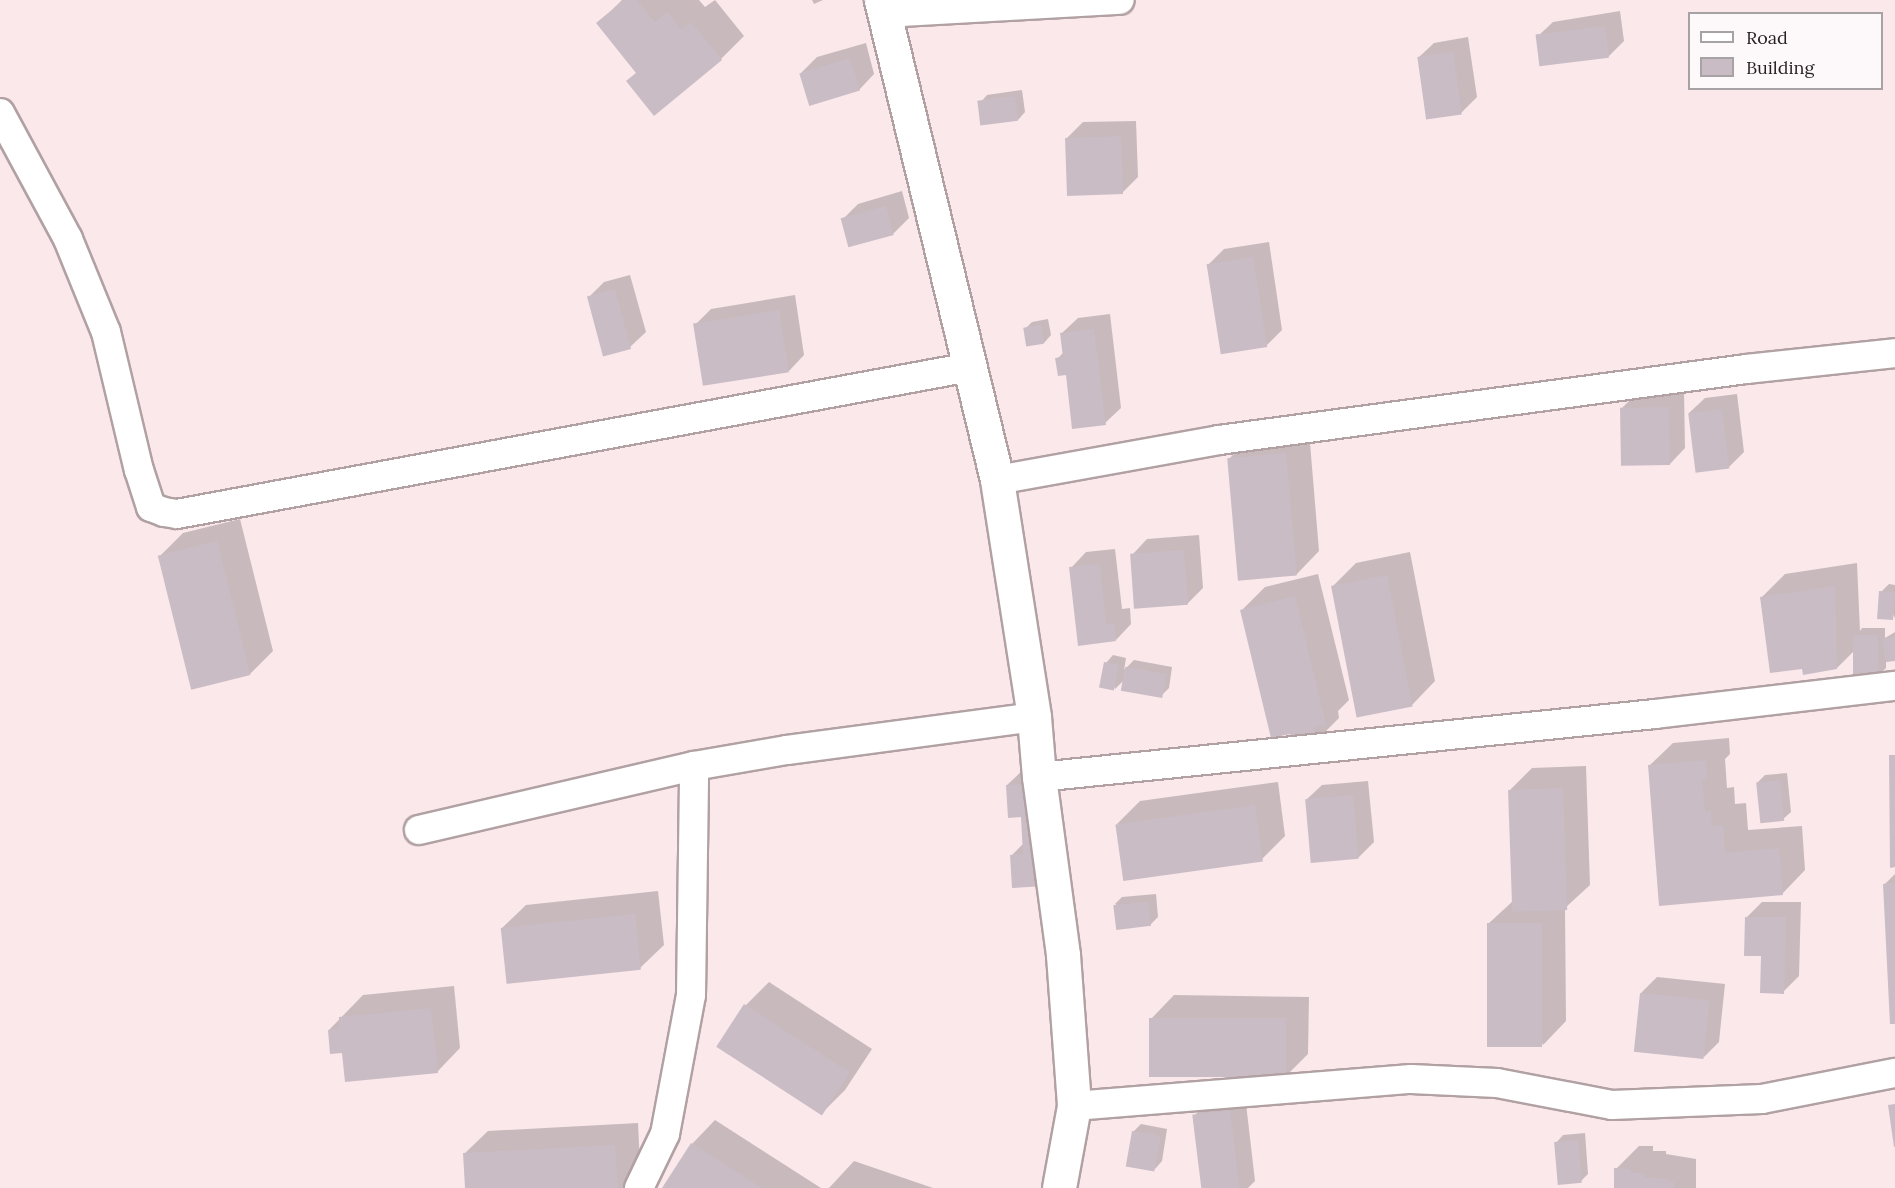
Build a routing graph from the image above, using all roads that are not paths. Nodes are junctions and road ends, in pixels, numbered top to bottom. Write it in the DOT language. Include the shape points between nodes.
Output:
graph roads {
  1 [pos="1120,0"];
  2 [pos="883,6"];
  3 [pos="0,113"];
  4 [pos="1895,353"];
  5 [pos="970,367"];
  6 [pos="997,480"];
  7 [pos="1895,686"];
  8 [pos="1034,717"];
  9 [pos="694,766"];
  10 [pos="1039,777"];
  11 [pos="419,830"];
  12 [pos="1895,1072"];
  13 [pos="1074,1106"];
  14 [pos="639,1188"];
  15 [pos="1059,1188"];
  1 -- 2 [label="street"];
  2 -- 5 [label="street"];
  3 -- 5 [label="street" via="68,239 106,332 139,470 152,507 164,512 177,514"];
  4 -- 6 [label="street" via="1746,369 1220,440"];
  5 -- 6 [label="street"];
  6 -- 8 [label="street"];
  7 -- 10 [label="street"];
  8 -- 9 [label="street"];
  8 -- 10 [label="street"];
  9 -- 11 [label="street"];
  9 -- 14 [label="street" via="691,995 664,1134"];
  10 -- 13 [label="street" via="1063,955"];
  12 -- 13 [label="street" via="1762,1100 1611,1106 1497,1083 1411,1079"];
  13 -- 15 [label="street"];
}
